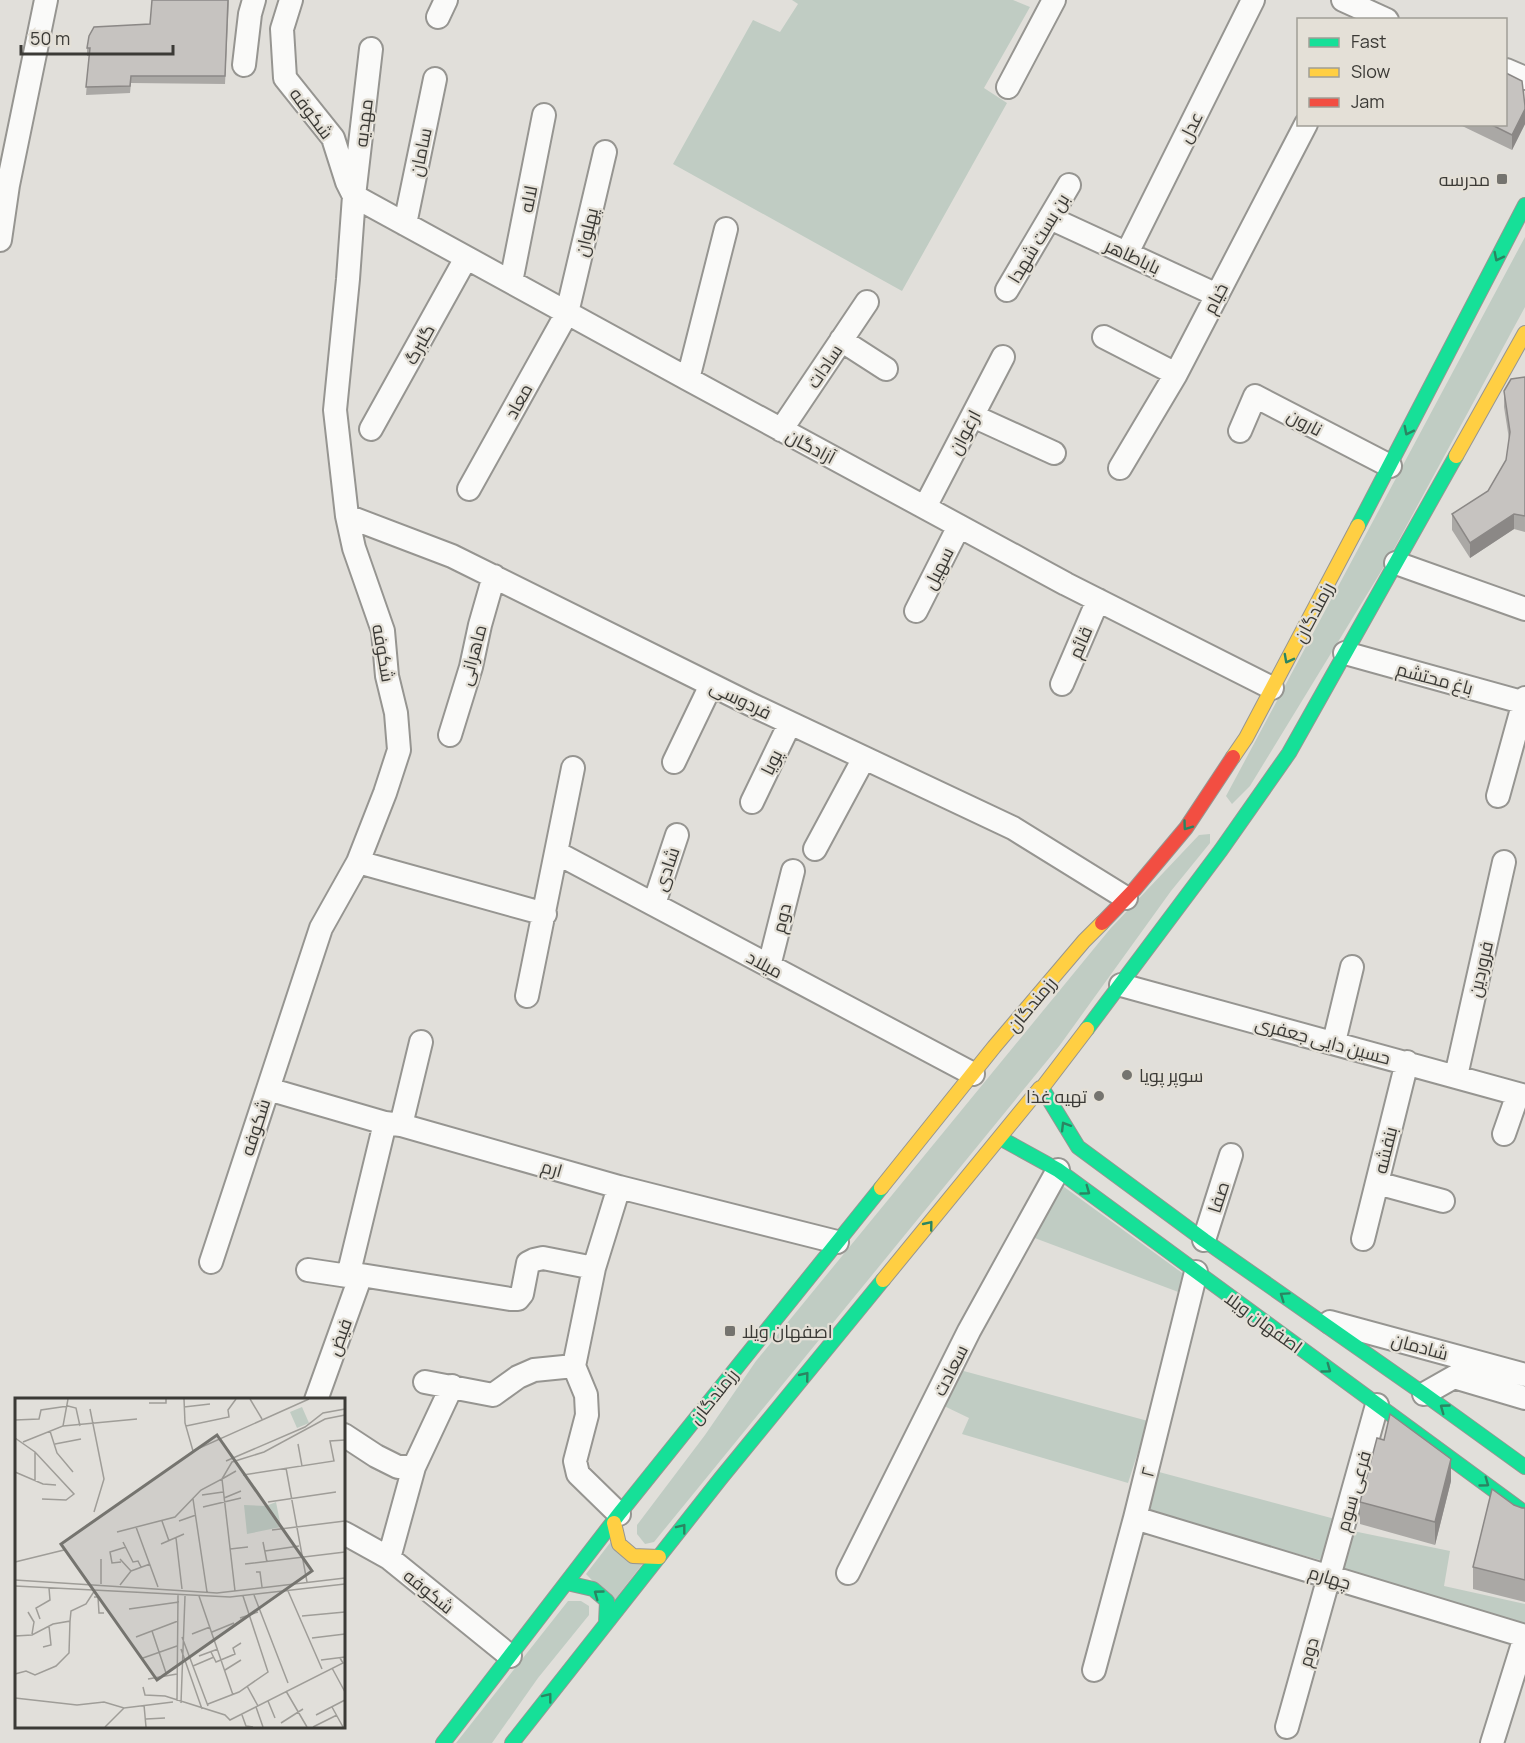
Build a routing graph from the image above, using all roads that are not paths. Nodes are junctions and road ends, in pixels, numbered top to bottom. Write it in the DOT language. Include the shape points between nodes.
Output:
graph roads {
  1 [pos="46,0"];
  2 [pos="254,0"];
  3 [pos="291,0"];
  4 [pos="1054,0"];
  5 [pos="1253,0"];
  6 [pos="1343,0"];
  7 [pos="1365,10"];
  8 [pos="1383,18"];
  9 [pos="371,49"];
  10 [pos="244,65"];
  11 [pos="1507,70"];
  12 [pos="1525,78"];
  13 [pos="435,79"];
  14 [pos="1008,87"];
  15 [pos="544,116"];
  16 [pos="1305,126"];
  17 [pos="605,152"];
  18 [pos="1070,185"];
  19 [pos="354,196"];
  20 [pos="1525,206"];
  21 [pos="1050,218"];
  22 [pos="405,224"];
  23 [pos="726,229"];
  24 [pos="0,240"];
  25 [pos="1127,253"];
  26 [pos="466,258"];
  27 [pos="511,282"];
  28 [pos="1007,290"];
  29 [pos="1217,295"];
  30 [pos="867,302"];
  31 [pos="567,313"];
  32 [pos="1524,336"];
  33 [pos="1104,337"];
  34 [pos="841,340"];
  35 [pos="1003,357"];
  36 [pos="886,369"];
  37 [pos="1176,374"];
  38 [pos="688,379"];
  39 [pos="973,416"];
  40 [pos="371,429"];
  41 [pos="781,430"];
  42 [pos="1240,432"];
  43 [pos="1053,453"];
  44 [pos="1390,466"];
  45 [pos="1120,468"];
  46 [pos="469,489"];
  47 [pos="925,507"];
  48 [pos="347,516"];
  49 [pos="960,526"];
  50 [pos="1396,563"];
  51 [pos="494,576"];
  52 [pos="1098,600"];
  53 [pos="1525,609"];
  54 [pos="916,611"];
  55 [pos="1345,653"];
  56 [pos="1062,684"];
  57 [pos="711,685"];
  58 [pos="1272,688"];
  59 [pos="1524,701"];
  60 [pos="790,723"];
  61 [pos="450,735"];
  62 [pos="864,758"];
  63 [pos="674,762"];
  64 [pos="573,768"];
  65 [pos="1498,796"];
  66 [pos="752,802"];
  67 [pos="677,835"];
  68 [pos="814,849"];
  69 [pos="557,853"];
  70 [pos="358,862"];
  71 [pos="1504,862"];
  72 [pos="793,871"];
  73 [pos="1126,898"];
  74 [pos="654,904"];
  75 [pos="544,914"];
  76 [pos="769,966"];
  77 [pos="1352,967"];
  78 [pos="1120,985"];
  79 [pos="527,996"];
  80 [pos="421,1042"];
  81 [pos="1334,1042"];
  82 [pos="1407,1062"];
  83 [pos="973,1074"];
  84 [pos="1456,1076"];
  85 [pos="1042,1088"];
  86 [pos="268,1089"];
  87 [pos="1522,1094"];
  88 [pos="393,1124"];
  89 [pos="1504,1134"];
  90 [pos="1000,1138"];
  91 [pos="1231,1155"];
  92 [pos="1058,1170"];
  93 [pos="1377,1183"];
  94 [pos="619,1187"];
  95 [pos="1443,1201"];
  96 [pos="1363,1239"];
  97 [pos="1204,1240"];
  98 [pos="837,1242"];
  99 [pos="211,1262"];
  100 [pos="594,1269"];
  101 [pos="308,1270"];
  102 [pos="1196,1272"];
  103 [pos="355,1275"];
  104 [pos="1315,1318"];
  105 [pos="574,1366"];
  106 [pos="1525,1375"];
  107 [pos="425,1382"];
  108 [pos="452,1386"];
  109 [pos="1424,1394"];
  110 [pos="317,1398"];
  111 [pos="1525,1398"];
  112 [pos="1377,1406"];
  113 [pos="345,1436"];
  114 [pos="414,1467"];
  115 [pos="1525,1467"];
  116 [pos="1525,1513"];
  117 [pos="616,1518"];
  118 [pos="1135,1518"];
  119 [pos="345,1534"];
  120 [pos="659,1557"];
  121 [pos="389,1558"];
  122 [pos="848,1573"];
  123 [pos="1329,1577"];
  124 [pos="567,1583"];
  125 [pos="606,1623"];
  126 [pos="1525,1637"];
  127 [pos="510,1656"];
  128 [pos="1094,1670"];
  129 [pos="1287,1727"];
  130 [pos="525,1738"];
  131 [pos="443,1743"];
  132 [pos="1492,1743"];
  1 -- 24 [label="street"];
  2 -- 10 [label="street"];
  3 -- 19 [label="street, شکوفه" via="282,29 285,78 333,138"];
  4 -- 14 [label="street"];
  5 -- 25 [label="street, عدل"];
  6 -- 7 [label="street"];
  7 -- 8 [label="street"];
  9 -- 19 [label="street, مهدیه"];
  11 -- 12 [label="street"];
  13 -- 22 [label="street, سامان"];
  15 -- 27 [label="street, لاله"];
  16 -- 29 [label="street, خیام"];
  17 -- 31 [label="street, پهلوان"];
  18 -- 21 [label="street, بن بست شهدا"];
  19 -- 22 [label="street, آزادگان"];
  19 -- 48 [label="street, شکوفه" via="335,410"];
  20 -- 44 [label="main road, رزمندگان, one-way"];
  21 -- 25 [label="street, باباطاهر"];
  21 -- 28 [label="street, بن بست شهدا"];
  22 -- 26 [label="street, آزادگان"];
  23 -- 38 [label="street"];
  25 -- 29 [label="street, باباطاهر"];
  26 -- 27 [label="street, آزادگان"];
  26 -- 40 [label="street, گلبرگ"];
  27 -- 31 [label="street, آزادگان"];
  29 -- 37 [label="street, خیام"];
  30 -- 34 [label="street, سادات"];
  31 -- 38 [label="street, آزادگان"];
  31 -- 46 [label="street, معاد"];
  32 -- 50 [label="main road"];
  33 -- 37 [label="street"];
  34 -- 36 [label="street"];
  34 -- 41 [label="street, سادات"];
  35 -- 39 [label="street, ارغوان"];
  37 -- 45 [label="street, خیام"];
  38 -- 41 [label="street, آزادگان"];
  39 -- 43 [label="street"];
  39 -- 47 [label="street, ارغوان"];
  41 -- 47 [label="street, آزادگان"];
  42 -- 44 [label="street, نارون" via="1255,396"];
  44 -- 58 [label="main road, رزمندگان, one-way"];
  47 -- 49 [label="street, آزادگان"];
  48 -- 51 [label="street, فردوسی" via="453,556"];
  48 -- 70 [label="street, شکوفه" via="383,631 399,750"];
  49 -- 52 [label="street, آزادگان"];
  49 -- 54 [label="street, سهیل"];
  50 -- 53 [label="street"];
  50 -- 55 [label="main road"];
  51 -- 57 [label="street, فردوسی"];
  51 -- 61 [label="street, ماهرانی"];
  52 -- 56 [label="street, قائم"];
  52 -- 58 [label="street, آزادگان"];
  55 -- 59 [label="street, باغ محتشم"];
  55 -- 78 [label="main road" via="1289,753"];
  57 -- 60 [label="street, فردوسی"];
  57 -- 63 [label="street"];
  58 -- 73 [label="main road, رزمندگان, one-way" via="1246,738 1186,828"];
  59 -- 65 [label="street"];
  60 -- 62 [label="street, فردوسی"];
  60 -- 66 [label="street, پویا"];
  62 -- 68 [label="street"];
  62 -- 73 [label="street, فردوسی" via="1012,828"];
  64 -- 69 [label="street"];
  67 -- 74 [label="street, شادی"];
  69 -- 74 [label="street, میلاد"];
  69 -- 75 [label="street"];
  70 -- 75 [label="street"];
  70 -- 86 [label="street, شکوفه" via="321,928"];
  71 -- 84 [label="street, فروردین"];
  72 -- 76 [label="street, دوم"];
  73 -- 83 [label="main road, رزمندگان" via="1084,941"];
  74 -- 76 [label="street, میلاد"];
  75 -- 79 [label="street"];
  76 -- 83 [label="street, میلاد"];
  77 -- 81 [label="street"];
  78 -- 81 [label="street, حسین دایی جعفری"];
  78 -- 85 [label="main road"];
  80 -- 88 [label="street, فیض"];
  81 -- 82 [label="street, حسین دایی جعفری"];
  82 -- 84 [label="street, حسین دایی جعفری"];
  82 -- 93 [label="street, بنفشه"];
  83 -- 98 [label="main road, رزمندگان"];
  84 -- 87 [label="street, حسین دایی جعفری"];
  85 -- 90 [label="main road"];
  97 -- 85 [label="main road, اصفهان ویلا, one-way" via="1078,1147"];
  86 -- 88 [label="street, ارم"];
  86 -- 99 [label="street, شکوفه"];
  87 -- 89 [label="street"];
  88 -- 94 [label="street, ارم"];
  88 -- 103 [label="street, فیض"];
  90 -- 92 [label="main road, اصفهان ویلا"];
  120 -- 90 [label="main road, one-way"];
  91 -- 97 [label="street, صفا"];
  92 -- 102 [label="main road, اصفهان ویلا, one-way"];
  92 -- 122 [label="street, سعادت" via="969,1330"];
  93 -- 95 [label="street"];
  93 -- 96 [label="street, بنفشه"];
  94 -- 98 [label="street, ارم"];
  94 -- 100 [label="street"];
  104 -- 97 [label="main road, اصفهان ویلا, one-way"];
  98 -- 117 [label="main road, رزمندگان"];
  100 -- 103 [label="street" via="543,1258 534,1260 528,1263 518,1299"];
  100 -- 105 [label="street"];
  101 -- 103 [label="street"];
  102 -- 112 [label="main road, اصفهان ویلا, one-way"];
  102 -- 118 [label="street, ۲"];
  103 -- 110 [label="street, فیض"];
  104 -- 106 [label="street, شادمان"];
  104 -- 109 [label="main road, اصفهان ویلا"];
  105 -- 108 [label="street" via="534,1370 493,1395"];
  105 -- 117 [label="street" via="586,1395 587,1414 575,1461 578,1474"];
  107 -- 108 [label="street"];
  108 -- 114 [label="street"];
  109 -- 111 [label="street, شادمان" via="1454,1377"];
  115 -- 109 [label="main road, اصفهان ویلا, one-way"];
  112 -- 116 [label="main road, اصفهان ویلا, one-way"];
  112 -- 123 [label="street, فرعی سوم"];
  113 -- 114 [label="street" via="398,1467"];
  114 -- 121 [label="street"];
  117 -- 120 [label="main road" via="619,1544 633,1556"];
  117 -- 124 [label="main road, رزمندگان"];
  118 -- 123 [label="street, چهارم"];
  118 -- 128 [label="street, ۲"];
  119 -- 121 [label="street, شکوفه"];
  120 -- 125 [label="main road"];
  121 -- 127 [label="street, شکوفه"];
  123 -- 126 [label="street, چهارم"];
  123 -- 129 [label="street, دوم"];
  125 -- 124 [label="main road, one-way" via="607,1601 593,1589"];
  124 -- 127 [label="main road, رزمندگان"];
  130 -- 125 [label="main road, one-way"];
  126 -- 132 [label="street"];
  127 -- 131 [label="main road, رزمندگان"];
}
